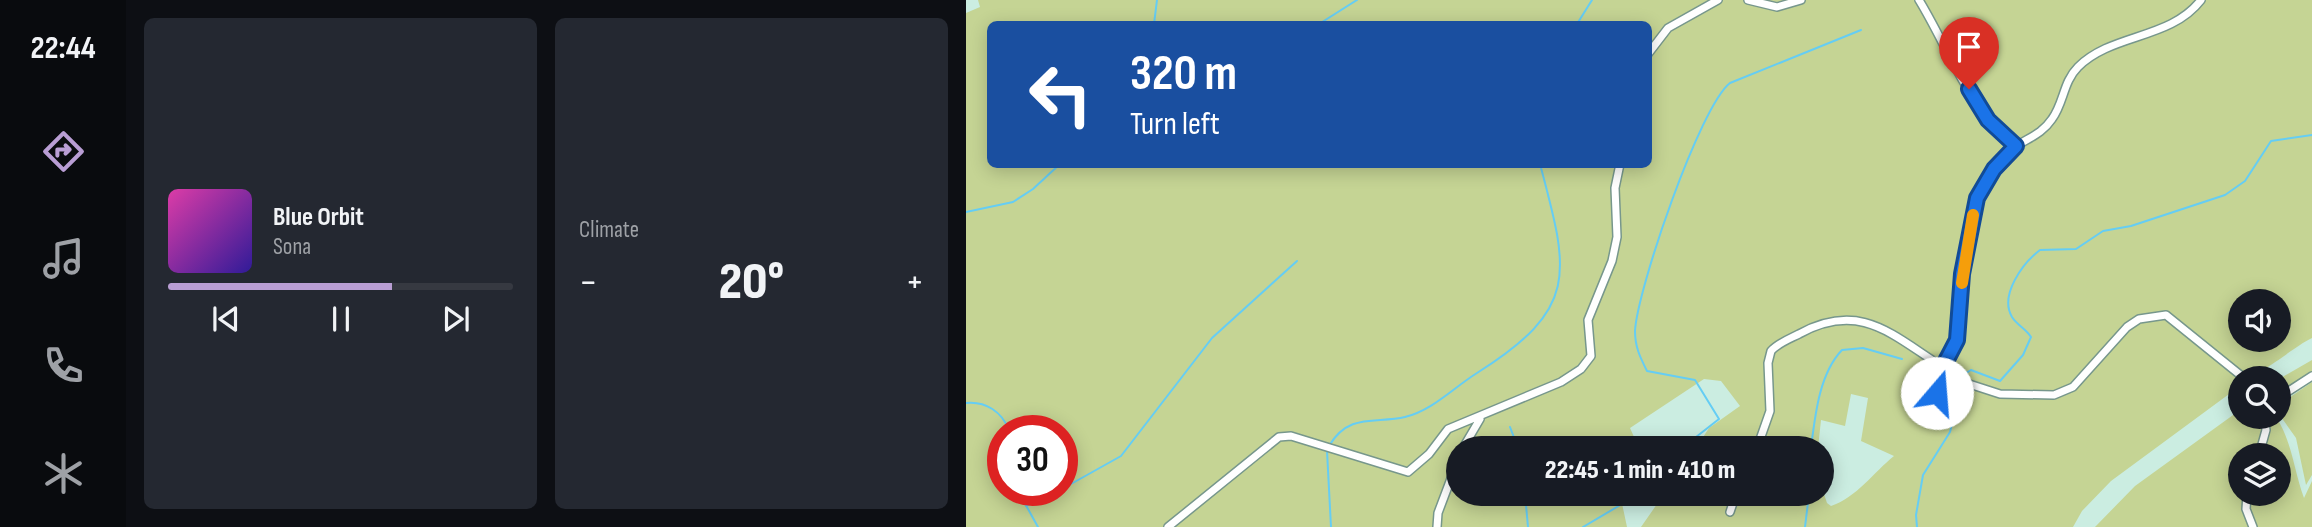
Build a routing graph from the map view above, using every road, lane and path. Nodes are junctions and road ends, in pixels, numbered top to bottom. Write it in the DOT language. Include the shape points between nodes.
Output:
graph roads {
  1 [pos="1718,0"];
  2 [pos="1748,0"];
  3 [pos="1801,0"];
  4 [pos="1919,0"];
  5 [pos="2201,0"];
  6 [pos="1652,49"];
  7 [pos="2016,146"];
  8 [pos="1619,168"];
  9 [pos="2229,366"];
  10 [pos="1943,367"];
  11 [pos="2312,376"];
  12 [pos="2291,390"];
  13 [pos="1481,418"];
  14 [pos="1470,436"];
  15 [pos="1761,436"];
  16 [pos="1446,492"];
  17 [pos="1732,506"];
  18 [pos="2246,506"];
  19 [pos="1730,512"];
  20 [pos="1168,527"];
  21 [pos="1437,527"];
  22 [pos="2253,527"];
  1 -- 6 [label="street" via="1668,28"];
  2 -- 3 [label="street" via="1777,7"];
  4 -- 7 [label="street" via="1978,106 1994,128"];
  5 -- 7 [label="street" via="2181,20 2103,51 2079,66 2053,119 2038,135"];
  7 -- 10 [label="street" via="1994,169 1977,198 1962,274 1957,340"];
  8 -- 13 [label="street" via="1615,188 1617,237 1608,276 1588,320 1589,362 1561,382"];
  9 -- 10 [label="street" via="2166,315 2139,319 2127,327 2073,387 2054,395 2000,394 1966,383 1937,393 1933,386"];
  10 -- 15 [label="street" via="1877,324 1838,321 1808,329 1771,351 1770,411"];
  11 -- 12 [label="street"];
  13 -- 14 [label="street"];
  13 -- 20 [label="street" via="1448,429 1422,461 1404,473 1291,436 1279,437"];
  16 -- 21 [label="street"];
  17 -- 19 [label="street"];
  18 -- 22 [label="street"];
}
